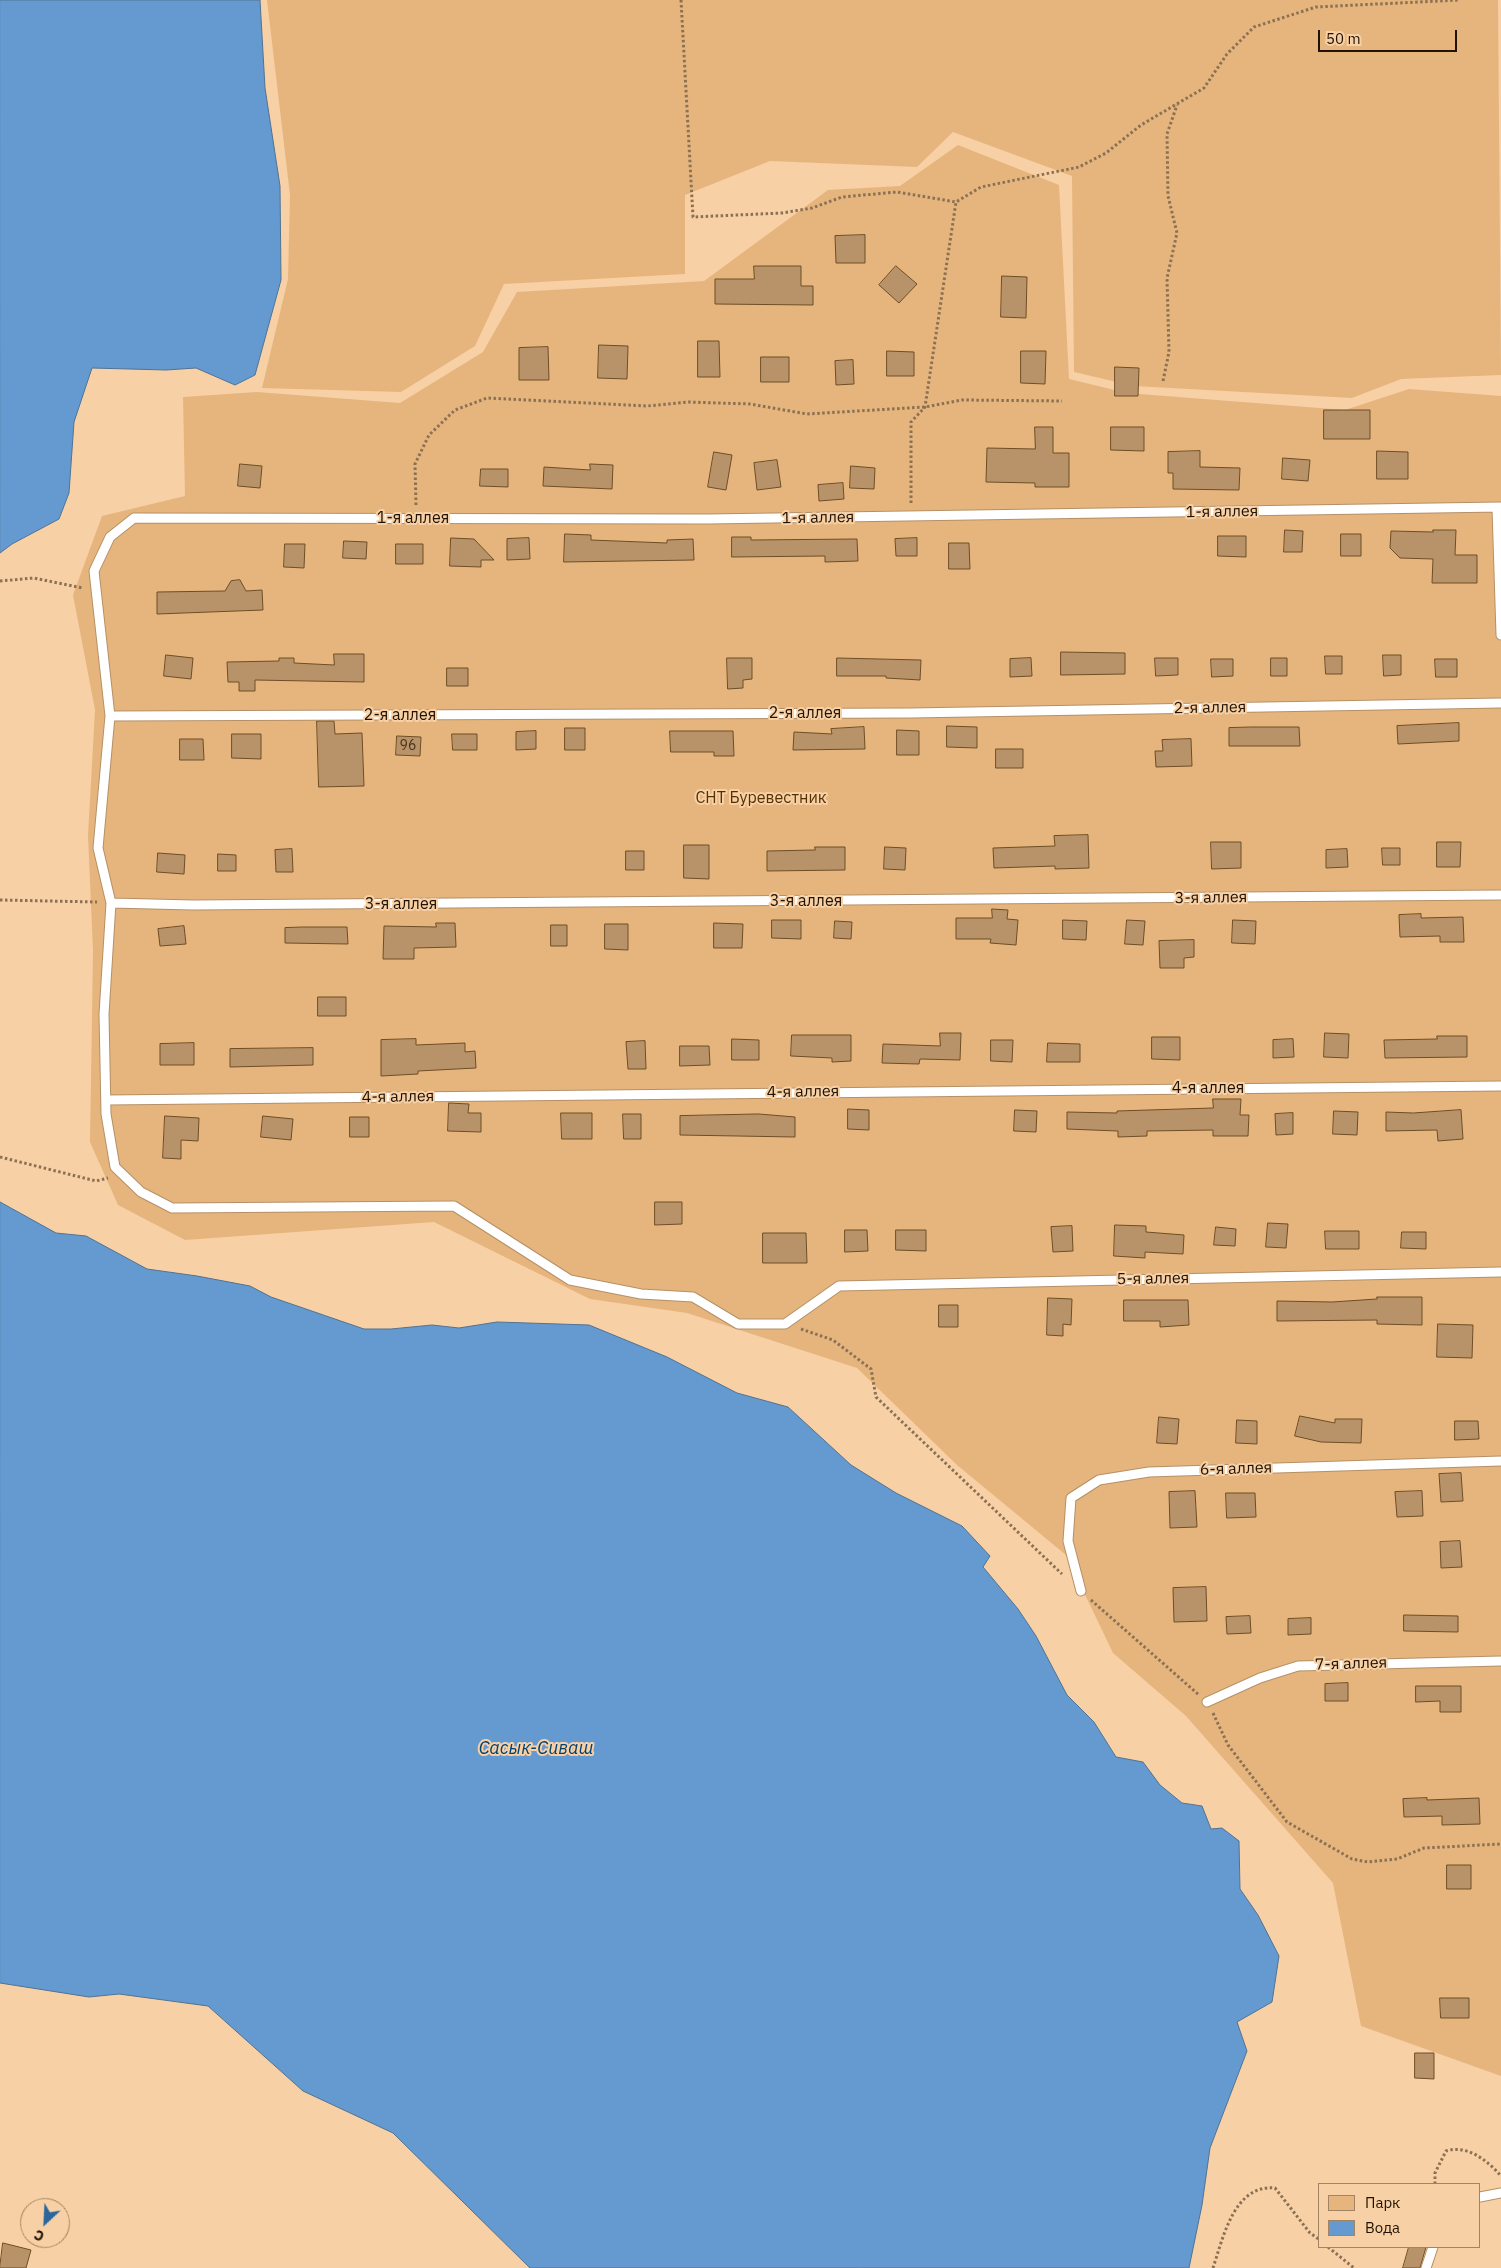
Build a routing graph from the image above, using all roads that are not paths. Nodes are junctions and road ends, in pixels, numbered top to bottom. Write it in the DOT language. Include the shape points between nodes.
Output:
graph roads {
  1 [pos="1499,508"];
  2 [pos="1501,635"];
  3 [pos="1501,703"];
  4 [pos="110,716"];
  5 [pos="1501,895"];
  6 [pos="111,903"];
  7 [pos="1501,1086"];
  8 [pos="106,1100"];
  9 [pos="1501,1272"];
  10 [pos="1501,1461"];
  11 [pos="1081,1591"];
  12 [pos="1501,1661"];
  13 [pos="1207,1702"];
  14 [pos="1501,2193"];
  15 [pos="1481,2197"];
  16 [pos="1433,2248"];
  17 [pos="1426,2268"];
  1 -- 2 [label="lane"];
  1 -- 4 [label="lane, 1-я аллея" via="708,519 134,518 110,537 94,571"];
  3 -- 4 [label="lane, 2-я аллея" via="901,713"];
  4 -- 6 [label="lane" via="98,848"];
  5 -- 6 [label="lane, 3-я аллея"];
  6 -- 8 [label="lane" via="104,1014"];
  7 -- 8 [label="lane, 4-я аллея"];
  8 -- 9 [label="lane, 5-я аллея" via="115,1167 141,1192 172,1208 454,1206 570,1280 641,1294 692,1298 738,1324 785,1324 838,1286"];
  10 -- 11 [label="lane, 6-я аллея" via="1149,1472 1099,1480 1071,1498 1068,1541"];
  12 -- 13 [label="lane, 7-я аллея" via="1298,1666 1260,1678"];
  14 -- 15 [label="lane"];
  16 -- 17 [label="lane"];
}
